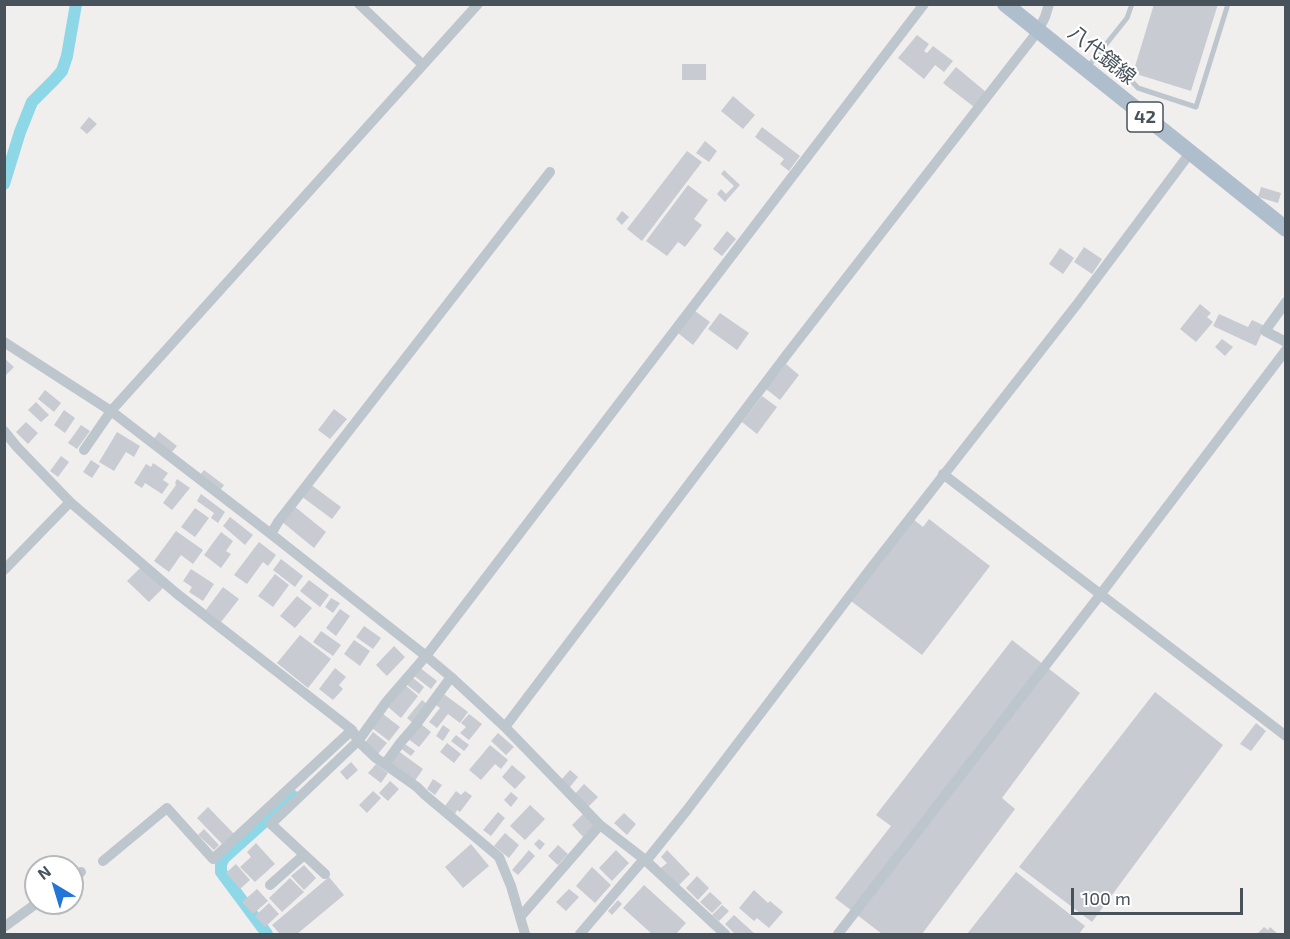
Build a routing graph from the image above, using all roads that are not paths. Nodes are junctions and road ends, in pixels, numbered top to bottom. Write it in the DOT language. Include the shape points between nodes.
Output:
graph roads {
  1 [pos="359,4"];
  2 [pos="478,4"];
  3 [pos="924,4"];
  4 [pos="1005,4"];
  5 [pos="1049,4"];
  6 [pos="1132,4"];
  7 [pos="1228,4"];
  8 [pos="1038,31"];
  9 [pos="1102,50"];
  10 [pos="423,65"];
  11 [pos="1086,70"];
  12 [pos="1190,153"];
  13 [pos="550,172"];
  14 [pos="1286,229"];
  15 [pos="1286,302"];
  16 [pos="4,342"];
  17 [pos="1286,342"];
  18 [pos="1286,350"];
  19 [pos="111,411"];
  20 [pos="4,431"];
  21 [pos="84,450"];
  22 [pos="943,474"];
  23 [pos="70,502"];
  24 [pos="272,534"];
  25 [pos="4,570"];
  26 [pos="1100,594"];
  27 [pos="426,656"];
  28 [pos="451,676"];
  29 [pos="505,727"];
  30 [pos="352,730"];
  31 [pos="1286,736"];
  32 [pos="358,741"];
  33 [pos="385,764"];
  34 [pos="600,825"];
  35 [pos="304,855"];
  36 [pos="645,860"];
  37 [pos="104,861"];
  38 [pos="325,874"];
  39 [pos="270,885"];
  40 [pos="24,912"];
  41 [pos="520,916"];
  42 [pos="4,927"];
  43 [pos="525,934"];
  44 [pos="580,934"];
  45 [pos="725,934"];
  46 [pos="838,934"];
  1 -- 10 [label="street"];
  2 -- 10 [label="street"];
  3 -- 27 [label="street"];
  4 -- 8 [label="main road, 八代鏡線 / 42"];
  5 -- 8 [label="street"];
  6 -- 9 [label="lane" via="1127,18"];
  7 -- 9 [label="lane" via="1196,107 1138,88"];
  8 -- 11 [label="main road, 八代鏡線 / 42"];
  8 -- 29 [label="street"];
  9 -- 11 [label="lane"];
  10 -- 19 [label="street"];
  11 -- 12 [label="main road, 八代鏡線 / 42"];
  12 -- 14 [label="main road, 八代鏡線 / 42"];
  12 -- 22 [label="street"];
  13 -- 24 [label="street"];
  15 -- 17 [label="street" via="1265,330"];
  16 -- 19 [label="street"];
  18 -- 26 [label="street"];
  19 -- 21 [label="street"];
  19 -- 24 [label="street"];
  20 -- 23 [label="street"];
  22 -- 26 [label="street"];
  22 -- 36 [label="street"];
  23 -- 25 [label="street"];
  23 -- 30 [label="street" via="176,593"];
  24 -- 27 [label="street"];
  26 -- 31 [label="street"];
  26 -- 46 [label="street"];
  27 -- 28 [label="street"];
  27 -- 32 [label="street"];
  28 -- 29 [label="street"];
  28 -- 33 [label="street"];
  29 -- 34 [label="street"];
  30 -- 32 [label="street"];
  30 -- 37 [label="street" via="213,859 167,808"];
  32 -- 33 [label="street"];
  32 -- 35 [label="street" via="271,824"];
  33 -- 41 [label="street" via="499,857"];
  34 -- 36 [label="street"];
  34 -- 41 [label="street"];
  35 -- 38 [label="street"];
  35 -- 39 [label="street"];
  36 -- 44 [label="street"];
  36 -- 45 [label="street"];
  40 -- 42 [label="street"];
  41 -- 43 [label="street"];
}
